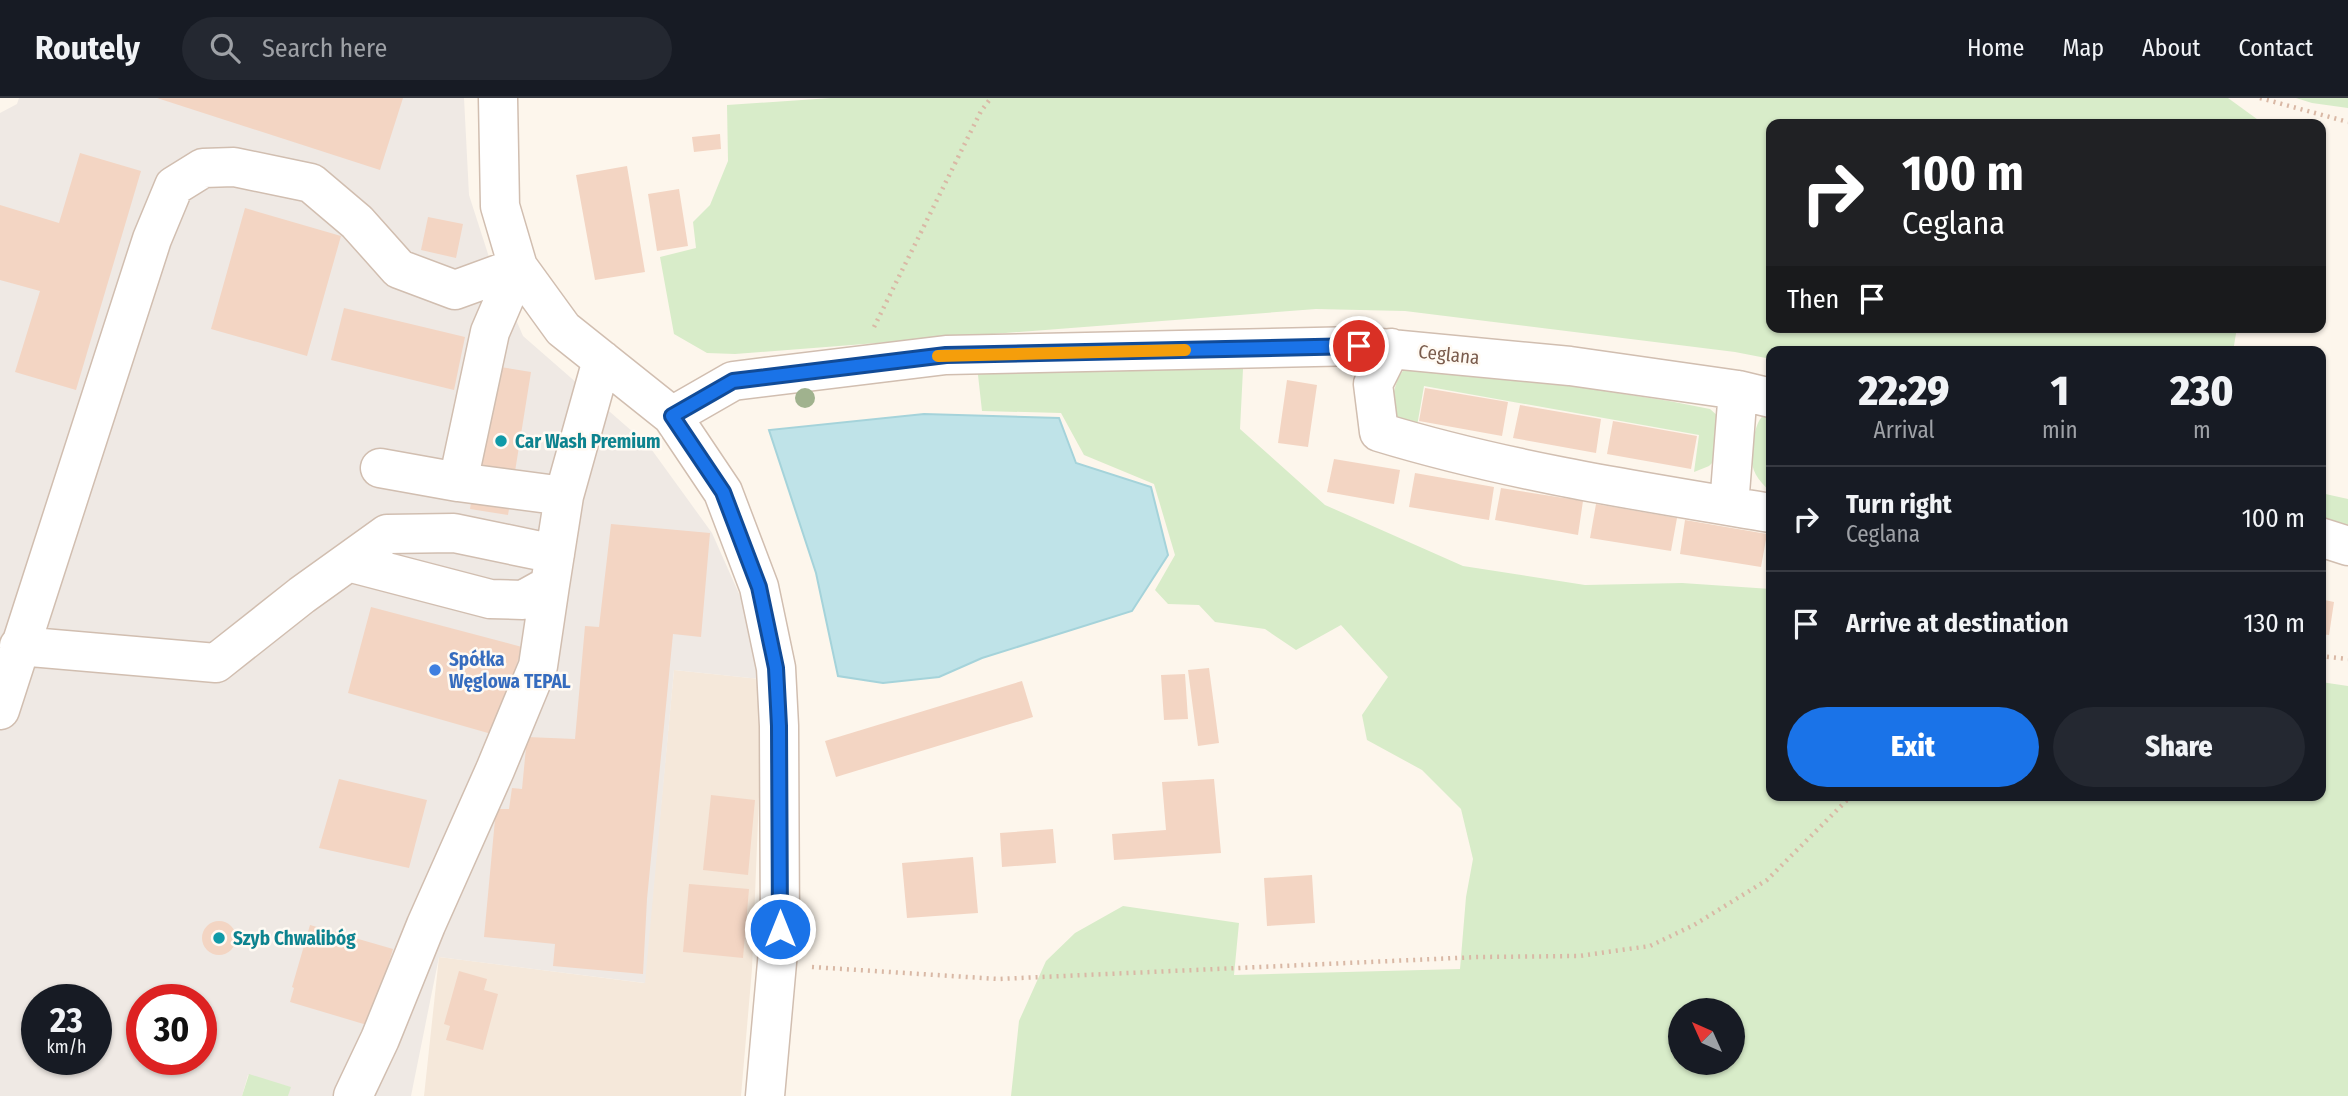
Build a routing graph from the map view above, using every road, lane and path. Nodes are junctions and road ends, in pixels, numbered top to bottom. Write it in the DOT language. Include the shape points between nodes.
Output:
graph roads {
  1 [pos="498,98"];
  2 [pos="991,98"];
  3 [pos="2260,98"];
  4 [pos="2348,122"];
  5 [pos="518,267"];
  6 [pos="1391,348"];
  7 [pos="602,360"];
  8 [pos="855,365"];
  9 [pos="1754,394"];
  10 [pos="672,416"];
  11 [pos="380,468"];
  12 [pos="458,482"];
  13 [pos="564,496"];
  14 [pos="1729,506"];
  15 [pos="1766,512"];
  16 [pos="2326,539"];
  17 [pos="2348,546"];
  18 [pos="348,562"];
  19 [pos="552,569"];
  20 [pos="19,646"];
  21 [pos="2326,657"];
  22 [pos="2348,659"];
  23 [pos="0,710"];
  24 [pos="1846,801"];
  25 [pos="776,965"];
  26 [pos="353,1096"];
  27 [pos="765,1096"];
  1 -- 5 [label="street" via="500,206"];
  2 -- 8 [label="path"];
  3 -- 4 [label="path"];
  5 -- 7 [label="street" via="563,329"];
  5 -- 12 [label="street" via="490,332"];
  5 -- 20 [label="street" via="455,290 399,269 357,222 311,183 234,167 203,168 174,186 152,239"];
  6 -- 8 [label="street, Ceglana" via="946,355"];
  6 -- 9 [label="street, Ceglana" via="1570,366"];
  6 -- 14 [label="street" via="1373,384 1379,432 1571,479"];
  7 -- 10 [label="street"];
  7 -- 13 [label="street"];
  8 -- 10 [label="street, Ceglana" via="733,381"];
  9 -- 14 [label="street"];
  10 -- 25 [label="street" via="723,492 759,587 776,668 780,929"];
  11 -- 12 [label="street"];
  12 -- 13 [label="street"];
  13 -- 19 [label="street"];
  14 -- 15 [label="street"];
  16 -- 17 [label="street"];
  18 -- 19 [label="street" via="387,534 454,533"];
  18 -- 19 [label="street" via="489,599 523,600"];
  18 -- 20 [label="street" via="216,663"];
  19 -- 26 [label="street" via="538,666"];
  20 -- 23 [label="street"];
  21 -- 22 [label="path"];
  24 -- 25 [label="path" via="1767,880 1650,946 1579,956 998,979"];
  25 -- 27 [label="street"];
}
